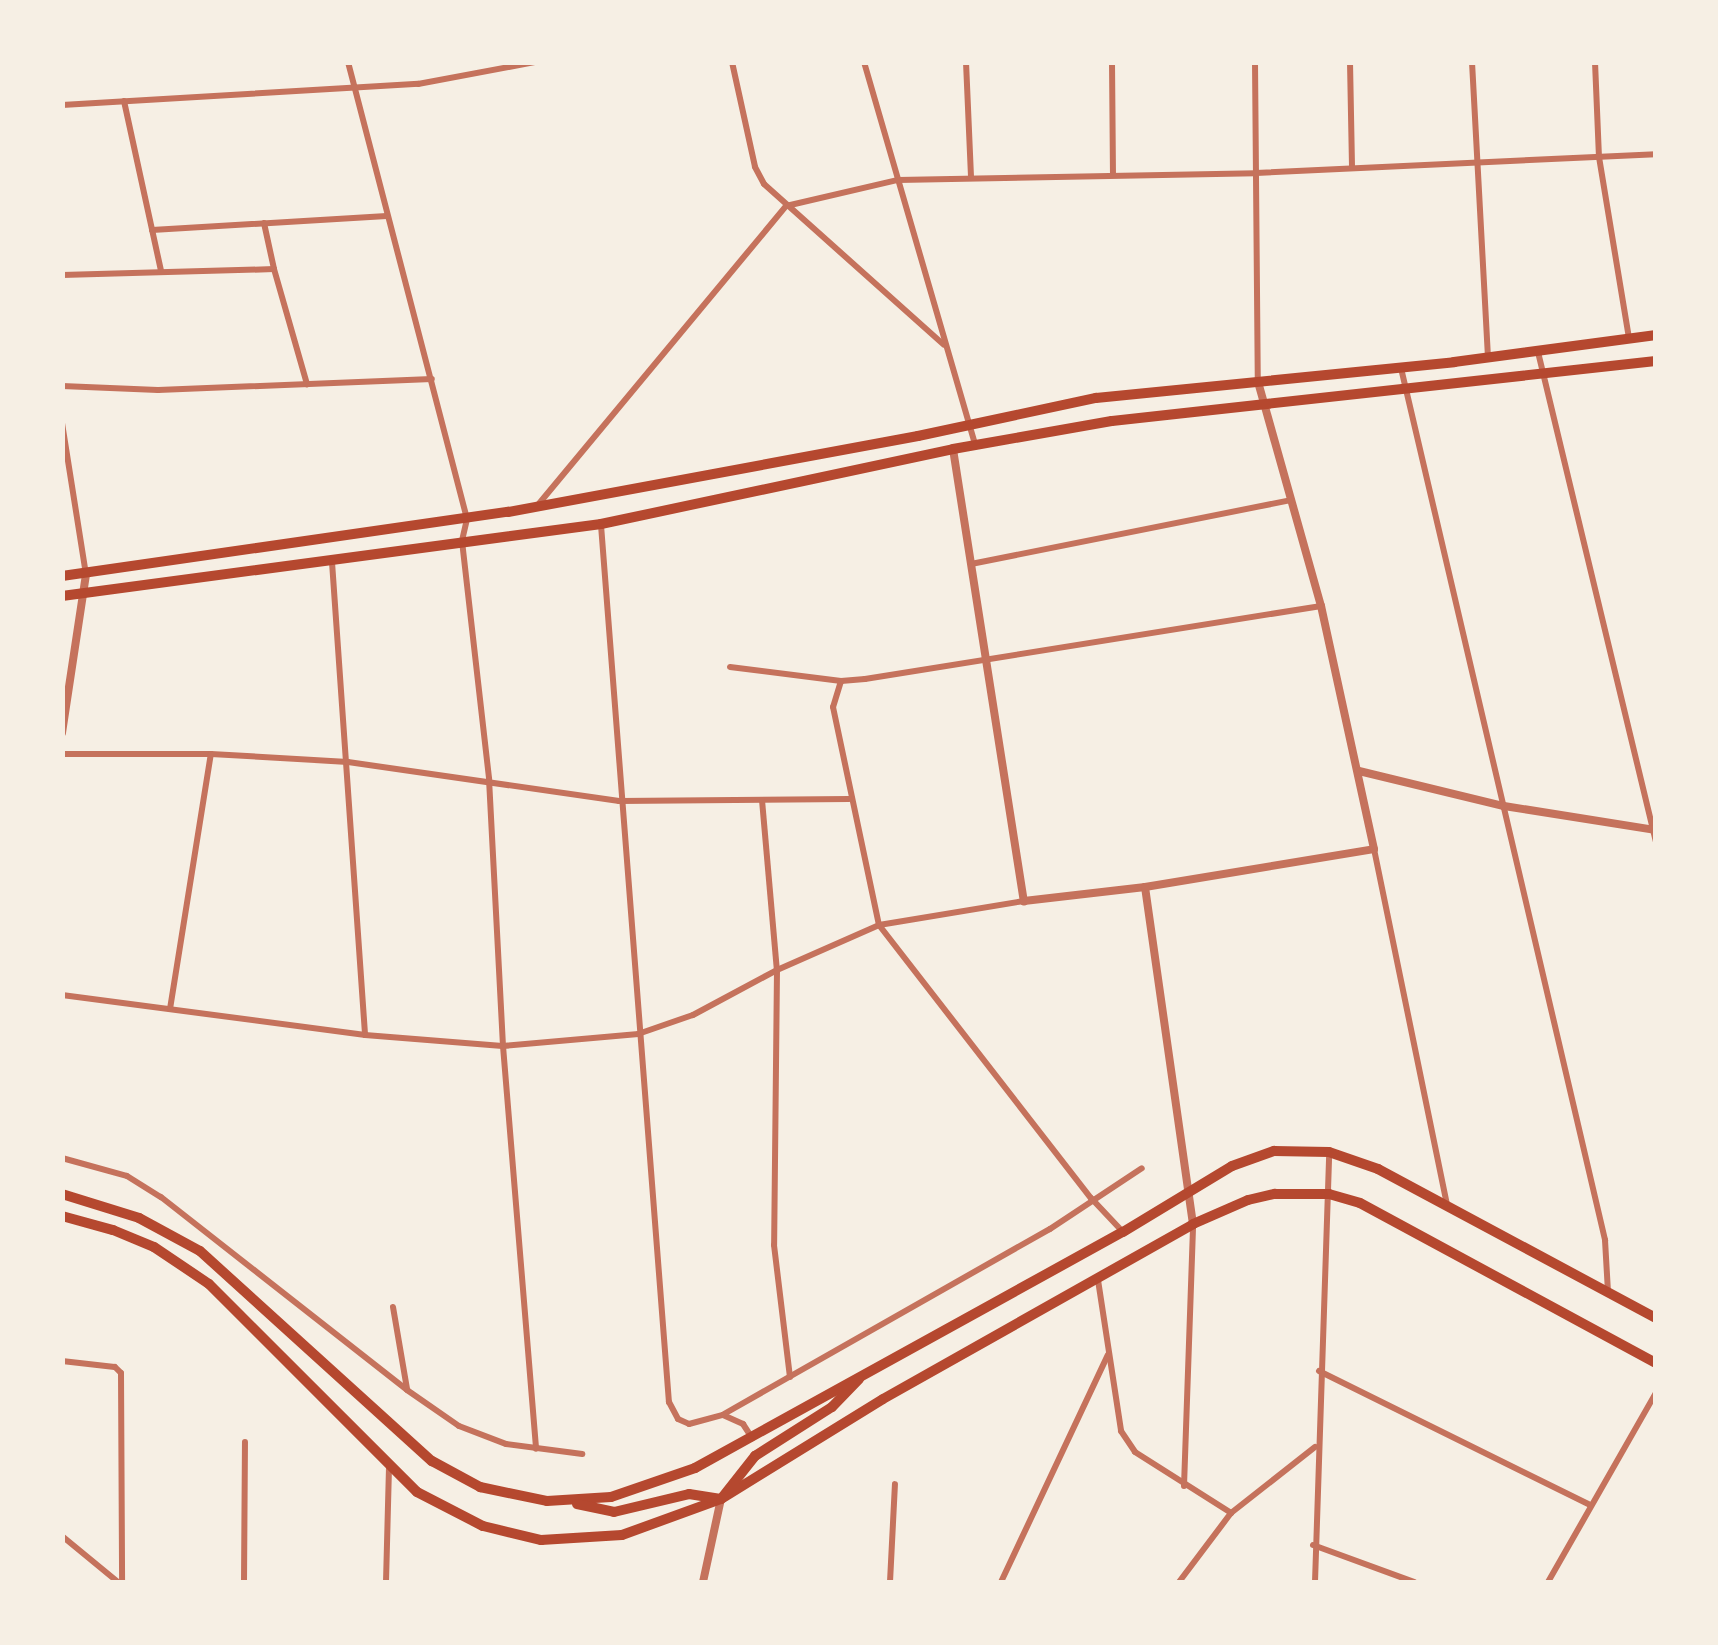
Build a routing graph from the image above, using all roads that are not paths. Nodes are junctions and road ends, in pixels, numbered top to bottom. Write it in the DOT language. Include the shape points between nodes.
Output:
graph roads {
  1 [pos="348,62"];
  2 [pos="481,62"];
  3 [pos="536,62"];
  4 [pos="732,62"];
  5 [pos="864,62"];
  6 [pos="966,62"];
  7 [pos="1112,62"];
  8 [pos="1255,62"];
  9 [pos="1350,62"];
  10 [pos="1472,62"];
  11 [pos="1595,62"];
  12 [pos="483,75"];
  13 [pos="353,88"];
  14 [pos="124,101"];
  15 [pos="62,105"];
  16 [pos="1656,154"];
  17 [pos="1599,156"];
  18 [pos="1480,162"];
  19 [pos="1352,168"];
  20 [pos="1256,173"];
  21 [pos="1114,175"];
  22 [pos="971,178"];
  23 [pos="898,180"];
  24 [pos="786,206"];
  25 [pos="387,216"];
  26 [pos="264,223"];
  27 [pos="152,230"];
  28 [pos="274,269"];
  29 [pos="161,272"];
  30 [pos="62,274"];
  31 [pos="1656,335"];
  32 [pos="1630,340"];
  33 [pos="944,345"];
  34 [pos="1538,352"];
  35 [pos="1488,358"];
  36 [pos="1656,361"];
  37 [pos="1401,368"];
  38 [pos="1543,374"];
  39 [pos="432,379"];
  40 [pos="1258,382"];
  41 [pos="307,384"];
  42 [pos="62,386"];
  43 [pos="1406,389"];
  44 [pos="1264,404"];
  45 [pos="62,424"];
  46 [pos="969,425"];
  47 [pos="975,445"];
  48 [pos="953,449"];
  49 [pos="1292,500"];
  50 [pos="536,507"];
  51 [pos="467,518"];
  52 [pos="600,524"];
  53 [pos="462,541"];
  54 [pos="332,562"];
  55 [pos="971,564"];
  56 [pos="86,575"];
  57 [pos="62,576"];
  58 [pos="62,596"];
  59 [pos="82,596"];
  60 [pos="1321,606"];
  61 [pos="986,662"];
  62 [pos="730,667"];
  63 [pos="841,681"];
  64 [pos="62,732"];
  65 [pos="62,754"];
  66 [pos="211,754"];
  67 [pos="348,762"];
  68 [pos="1359,771"];
  69 [pos="489,779"];
  70 [pos="849,799"];
  71 [pos="762,800"];
  72 [pos="619,801"];
  73 [pos="1504,806"];
  74 [pos="1654,830"];
  75 [pos="1656,842"];
  76 [pos="1374,849"];
  77 [pos="1145,887"];
  78 [pos="1024,902"];
  79 [pos="879,926"];
  80 [pos="777,970"];
  81 [pos="62,996"];
  82 [pos="170,1010"];
  83 [pos="638,1034"];
  84 [pos="365,1035"];
  85 [pos="503,1046"];
  86 [pos="1328,1152"];
  87 [pos="62,1158"];
  88 [pos="1142,1168"];
  89 [pos="1188,1190"];
  90 [pos="62,1194"];
  91 [pos="1329,1194"];
  92 [pos="1091,1198"];
  93 [pos="1447,1204"];
  94 [pos="64,1220"];
  95 [pos="1193,1224"];
  96 [pos="1123,1232"];
  97 [pos="1098,1280"];
  98 [pos="1608,1292"];
  99 [pos="393,1307"];
  100 [pos="1656,1318"];
  101 [pos="1108,1354"];
  102 [pos="62,1361"];
  103 [pos="1656,1363"];
  104 [pos="1319,1371"];
  105 [pos="864,1373"];
  106 [pos="790,1377"];
  107 [pos="407,1390"];
  108 [pos="1656,1393"];
  109 [pos="723,1415"];
  110 [pos="752,1438"];
  111 [pos="244,1442"];
  112 [pos="1316,1446"];
  113 [pos="536,1449"];
  114 [pos="582,1454"];
  115 [pos="389,1466"];
  116 [pos="895,1484"];
  117 [pos="1184,1486"];
  118 [pos="722,1499"];
  119 [pos="567,1501"];
  120 [pos="1590,1505"];
  121 [pos="1231,1513"];
  122 [pos="62,1536"];
  123 [pos="1313,1545"];
  124 [pos="120,1582"];
  125 [pos="244,1582"];
  126 [pos="386,1582"];
  127 [pos="704,1582"];
  128 [pos="890,1582"];
  129 [pos="1001,1582"];
  130 [pos="1179,1582"];
  131 [pos="1315,1582"];
  132 [pos="1414,1582"];
  133 [pos="1548,1582"];
  1 -- 13 [label="street"];
  2 -- 12 [label="street"];
  3 -- 12 [label="street"];
  4 -- 24 [label="street" via="755,167"];
  5 -- 23 [label="street"];
  6 -- 22 [label="street"];
  7 -- 21 [label="street"];
  8 -- 20 [label="street"];
  9 -- 19 [label="street"];
  10 -- 18 [label="street"];
  11 -- 17 [label="street"];
  12 -- 13 [label="street"];
  13 -- 14 [label="street"];
  13 -- 25 [label="street"];
  14 -- 15 [label="street"];
  14 -- 27 [label="street"];
  16 -- 17 [label="street"];
  17 -- 18 [label="street"];
  17 -- 32 [label="street"];
  18 -- 19 [label="street"];
  18 -- 35 [label="street"];
  19 -- 20 [label="street"];
  20 -- 21 [label="street"];
  20 -- 40 [label="street"];
  21 -- 22 [label="street"];
  22 -- 23 [label="street"];
  23 -- 24 [label="street"];
  23 -- 33 [label="street"];
  24 -- 33 [label="street"];
  24 -- 50 [label="street"];
  25 -- 26 [label="street"];
  25 -- 39 [label="street"];
  26 -- 27 [label="street"];
  26 -- 28 [label="street"];
  27 -- 29 [label="street"];
  28 -- 29 [label="street"];
  28 -- 41 [label="street"];
  29 -- 30 [label="street"];
  31 -- 32 [label="highway"];
  32 -- 34 [label="highway"];
  33 -- 46 [label="street"];
  34 -- 35 [label="highway"];
  34 -- 38 [label="street"];
  35 -- 37 [label="highway"];
  36 -- 38 [label="highway"];
  37 -- 40 [label="highway"];
  37 -- 43 [label="street"];
  38 -- 43 [label="highway"];
  38 -- 74 [label="street"];
  39 -- 41 [label="street"];
  39 -- 51 [label="street"];
  40 -- 44 [label="street"];
  40 -- 46 [label="highway" via="1096,398"];
  41 -- 42 [label="street"];
  43 -- 44 [label="highway"];
  43 -- 73 [label="street"];
  44 -- 47 [label="highway"];
  44 -- 49 [label="street"];
  45 -- 56 [label="street"];
  46 -- 47 [label="street"];
  46 -- 50 [label="highway"];
  47 -- 48 [label="highway"];
  48 -- 52 [label="highway"];
  48 -- 55 [label="street"];
  49 -- 55 [label="street"];
  49 -- 60 [label="street"];
  50 -- 51 [label="highway"];
  51 -- 53 [label="street"];
  51 -- 56 [label="highway"];
  52 -- 53 [label="highway"];
  52 -- 72 [label="street"];
  53 -- 54 [label="highway"];
  53 -- 69 [label="street"];
  54 -- 59 [label="highway"];
  54 -- 67 [label="street"];
  55 -- 61 [label="street"];
  56 -- 57 [label="highway"];
  56 -- 59 [label="street"];
  58 -- 59 [label="highway"];
  59 -- 64 [label="street"];
  60 -- 61 [label="street"];
  60 -- 68 [label="street"];
  61 -- 63 [label="street"];
  61 -- 78 [label="street"];
  62 -- 63 [label="street"];
  63 -- 70 [label="street" via="833,707"];
  65 -- 66 [label="street"];
  66 -- 67 [label="street"];
  66 -- 82 [label="street"];
  67 -- 69 [label="street"];
  67 -- 84 [label="street"];
  68 -- 73 [label="street"];
  68 -- 76 [label="street"];
  69 -- 72 [label="street"];
  69 -- 85 [label="street"];
  70 -- 71 [label="street"];
  70 -- 79 [label="street"];
  71 -- 72 [label="street"];
  71 -- 80 [label="street"];
  72 -- 83 [label="street"];
  73 -- 74 [label="street"];
  73 -- 98 [label="street" via="1605,1240"];
  74 -- 75 [label="street"];
  76 -- 77 [label="street"];
  76 -- 93 [label="street"];
  77 -- 78 [label="street"];
  77 -- 89 [label="street"];
  78 -- 79 [label="street"];
  79 -- 80 [label="street"];
  79 -- 92 [label="street"];
  80 -- 83 [label="street" via="693,1015"];
  80 -- 106 [label="street" via="774,1246"];
  81 -- 82 [label="street"];
  82 -- 84 [label="street"];
  83 -- 85 [label="street"];
  83 -- 109 [label="street" via="669,1402 689,1424"];
  84 -- 85 [label="street"];
  85 -- 113 [label="street"];
  86 -- 89 [label="highway" via="1274,1151"];
  86 -- 91 [label="street"];
  86 -- 93 [label="highway" via="1378,1168"];
  87 -- 107 [label="street" via="127,1176 161,1198"];
  88 -- 92 [label="street"];
  89 -- 95 [label="street"];
  89 -- 96 [label="highway"];
  90 -- 119 [label="highway" via="139,1218 200,1251 399,1436 458,1478 507,1494"];
  91 -- 95 [label="highway" via="1275,1194"];
  91 -- 103 [label="highway" via="1391,1218"];
  91 -- 104 [label="street"];
  92 -- 96 [label="street"];
  92 -- 106 [label="street" via="1050,1230"];
  93 -- 98 [label="highway"];
  94 -- 115 [label="highway" via="154,1247 209,1284"];
  95 -- 97 [label="highway"];
  95 -- 117 [label="street"];
  96 -- 105 [label="highway"];
  97 -- 101 [label="street"];
  97 -- 118 [label="highway" via="882,1399"];
  98 -- 100 [label="highway"];
  99 -- 107 [label="street"];
  101 -- 117 [label="street" via="1121,1430 1135,1452"];
  101 -- 129 [label="street"];
  102 -- 124 [label="street" via="114,1367 120,1374"];
  104 -- 112 [label="street"];
  104 -- 120 [label="street"];
  105 -- 110 [label="highway"];
  105 -- 118 [label="highway" via="832,1407 755,1456"];
  106 -- 109 [label="street"];
  107 -- 113 [label="street" via="459,1426"];
  108 -- 120 [label="street"];
  109 -- 110 [label="street" via="743,1424"];
  110 -- 119 [label="highway" via="642,1490"];
  111 -- 125 [label="street"];
  112 -- 121 [label="street"];
  112 -- 123 [label="street"];
  113 -- 114 [label="street"];
  115 -- 118 [label="highway" via="445,1510 542,1540 622,1535"];
  115 -- 126 [label="street"];
  116 -- 128 [label="street"];
  117 -- 121 [label="street"];
  118 -- 119 [label="highway" via="689,1494 614,1512"];
  118 -- 127 [label="street"];
  120 -- 133 [label="street"];
  121 -- 130 [label="street"];
  122 -- 124 [label="street"];
  123 -- 131 [label="street"];
  123 -- 132 [label="street"];
}
